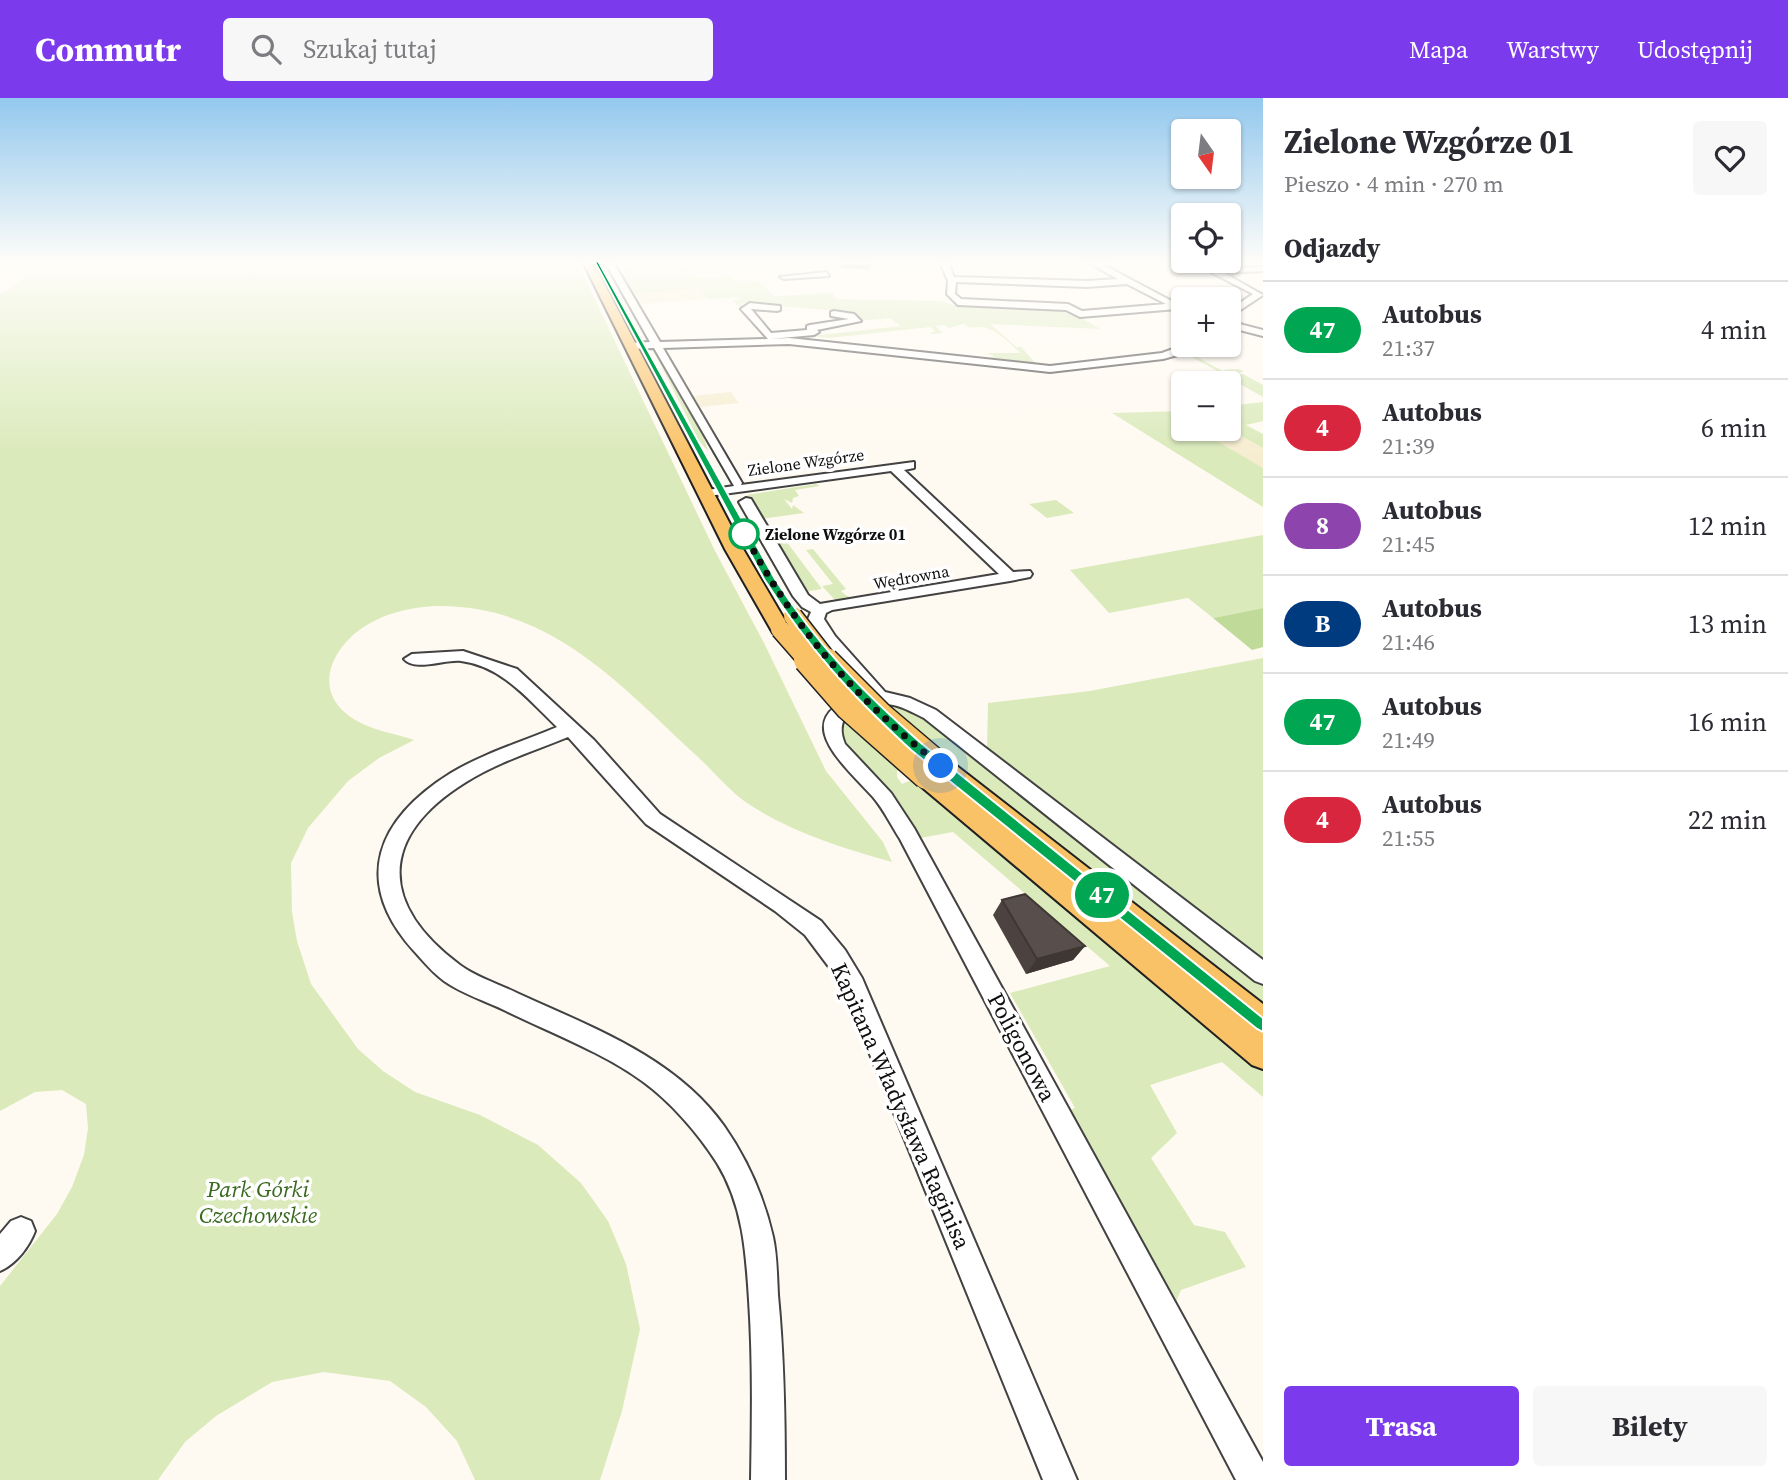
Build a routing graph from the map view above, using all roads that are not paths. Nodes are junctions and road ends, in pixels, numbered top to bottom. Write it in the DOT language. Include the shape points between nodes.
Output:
graph roads {
  1 [pos="625,326"];
  2 [pos="628,326"];
  3 [pos="648,326"];
  4 [pos="760,326"];
  5 [pos="812,326"];
  6 [pos="1241,327"];
  7 [pos="1263,332"];
  8 [pos="803,338"];
  9 [pos="658,344"];
  10 [pos="636,345"];
  11 [pos="1171,354"];
  12 [pos="910,465"];
  13 [pos="894,467"];
  14 [pos="721,490"];
  15 [pos="746,502"];
  16 [pos="818,593"];
  17 [pos="819,610"];
  18 [pos="792,614"];
  19 [pos="412,659"];
  20 [pos="879,697"];
  21 [pos="571,728"];
  22 [pos="934,772"];
  23 [pos="1263,974"];
  24 [pos="1263,1023"];
  25 [pos="1263,1054"];
  26 [pos="21,1231"];
  27 [pos="0,1256"];
  28 [pos="768,1480"];
  29 [pos="1060,1480"];
  30 [pos="1254,1480"];
  1 -- 10 [label="main road"];
  2 -- 10 [label="main road"];
  3 -- 9 [label="street"];
  4 -- 8 [label="street" via="768,336"];
  5 -- 8 [label="street" via="814,332"];
  6 -- 7 [label="street"];
  8 -- 9 [label="street"];
  8 -- 11 [label="street" via="1043,369"];
  9 -- 10 [label="street"];
  9 -- 14 [label="street"];
  10 -- 14 [label="main road"];
  12 -- 13 [label="street, Zielone Wzgórze"];
  13 -- 14 [label="street, Zielone Wzgórze"];
  13 -- 17 [label="street, Wędrowna" via="1017,576"];
  14 -- 18 [label="main road"];
  15 -- 18 [label="street"];
  16 -- 18 [label="street"];
  17 -- 18 [label="street" via="807,604"];
  17 -- 20 [label="street" via="816,619 822,629"];
  18 -- 22 [label="main road, bridge" via="817,675 857,717"];
  19 -- 21 [label="street, Kapitana Władysława Raginisa" via="463,656 511,673"];
  20 -- 23 [label="street" via="930,714"];
  20 -- 30 [label="street, Poligonowa" via="838,712 831,726 835,743 882,794 907,834"];
  21 -- 28 [label="street" via="459,777 423,805 405,823 395,844 388,887 398,912 453,974 651,1072 703,1122 728,1156 746,1193 759,1238 769,1366"];
  21 -- 29 [label="street, Kapitana Władysława Raginisa" via="653,819 783,905 813,928 837,957 850,978"];
  22 -- 24 [label="main road"];
  22 -- 25 [label="main road"];
  26 -- 27 [label="street"];
}
